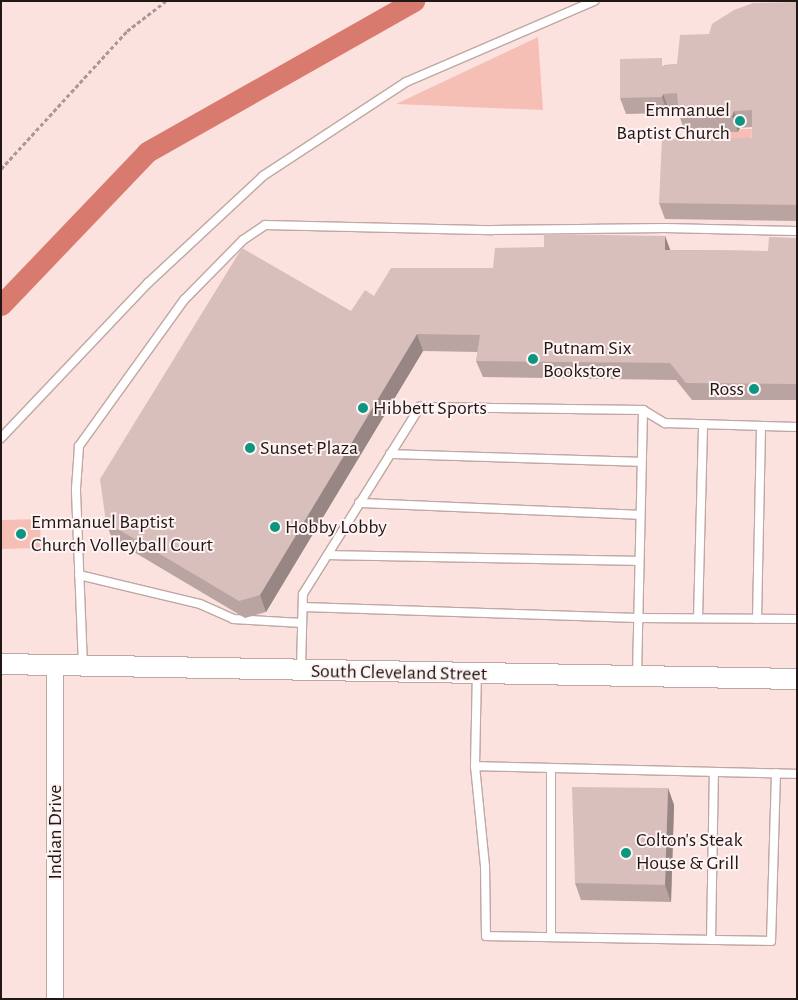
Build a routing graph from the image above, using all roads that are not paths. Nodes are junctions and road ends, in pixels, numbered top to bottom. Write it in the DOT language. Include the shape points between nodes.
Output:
graph roads {
  1 [pos="594,1"];
  2 [pos="797,231"];
  3 [pos="642,410"];
  4 [pos="703,424"];
  5 [pos="761,426"];
  6 [pos="797,427"];
  7 [pos="1,438"];
  8 [pos="390,454"];
  9 [pos="641,462"];
  10 [pos="360,504"];
  11 [pos="640,514"];
  12 [pos="328,555"];
  13 [pos="639,561"];
  14 [pos="79,575"];
  15 [pos="303,607"];
  16 [pos="638,618"];
  17 [pos="698,618"];
  18 [pos="757,619"];
  19 [pos="797,619"];
  20 [pos="302,623"];
  21 [pos="1,664"];
  22 [pos="55,665"];
  23 [pos="83,666"];
  24 [pos="301,671"];
  25 [pos="477,674"];
  26 [pos="636,676"];
  27 [pos="797,679"];
  28 [pos="475,766"];
  29 [pos="551,768"];
  30 [pos="714,772"];
  31 [pos="776,773"];
  32 [pos="797,774"];
  33 [pos="551,937"];
  34 [pos="711,940"];
  35 [pos="55,999"];
  1 -- 7 [label="lane" via="406,82 263,176 148,283"];
  2 -- 14 [label="lane" via="264,225 243,240 184,300 79,446 76,488"];
  3 -- 4 [label="lane" via="665,424"];
  3 -- 8 [label="lane" via="420,406"];
  3 -- 9 [label="lane"];
  4 -- 5 [label="lane"];
  4 -- 17 [label="lane"];
  5 -- 6 [label="lane"];
  5 -- 18 [label="lane"];
  8 -- 9 [label="lane"];
  8 -- 10 [label="lane"];
  9 -- 11 [label="lane"];
  10 -- 11 [label="lane"];
  10 -- 12 [label="lane"];
  11 -- 13 [label="lane"];
  12 -- 13 [label="lane"];
  12 -- 15 [label="lane" via="303,594"];
  13 -- 16 [label="lane"];
  14 -- 20 [label="lane" via="200,604 233,620"];
  14 -- 23 [label="lane"];
  15 -- 16 [label="lane"];
  15 -- 20 [label="lane"];
  16 -- 17 [label="lane"];
  16 -- 26 [label="lane"];
  17 -- 18 [label="lane"];
  18 -- 19 [label="lane"];
  20 -- 24 [label="lane"];
  21 -- 22 [label="street, South Cleveland Street"];
  22 -- 23 [label="street, South Cleveland Street"];
  22 -- 35 [label="street, Indian Drive"];
  23 -- 24 [label="street, South Cleveland Street"];
  24 -- 25 [label="street, South Cleveland Street"];
  25 -- 26 [label="street, South Cleveland Street"];
  25 -- 28 [label="lane"];
  26 -- 27 [label="street, South Cleveland Street"];
  28 -- 29 [label="lane"];
  28 -- 33 [label="lane" via="485,866 486,936"];
  29 -- 30 [label="lane"];
  29 -- 33 [label="lane"];
  30 -- 31 [label="lane"];
  30 -- 34 [label="lane"];
  31 -- 32 [label="lane"];
  31 -- 34 [label="lane" via="771,941"];
  33 -- 34 [label="lane"];
}
